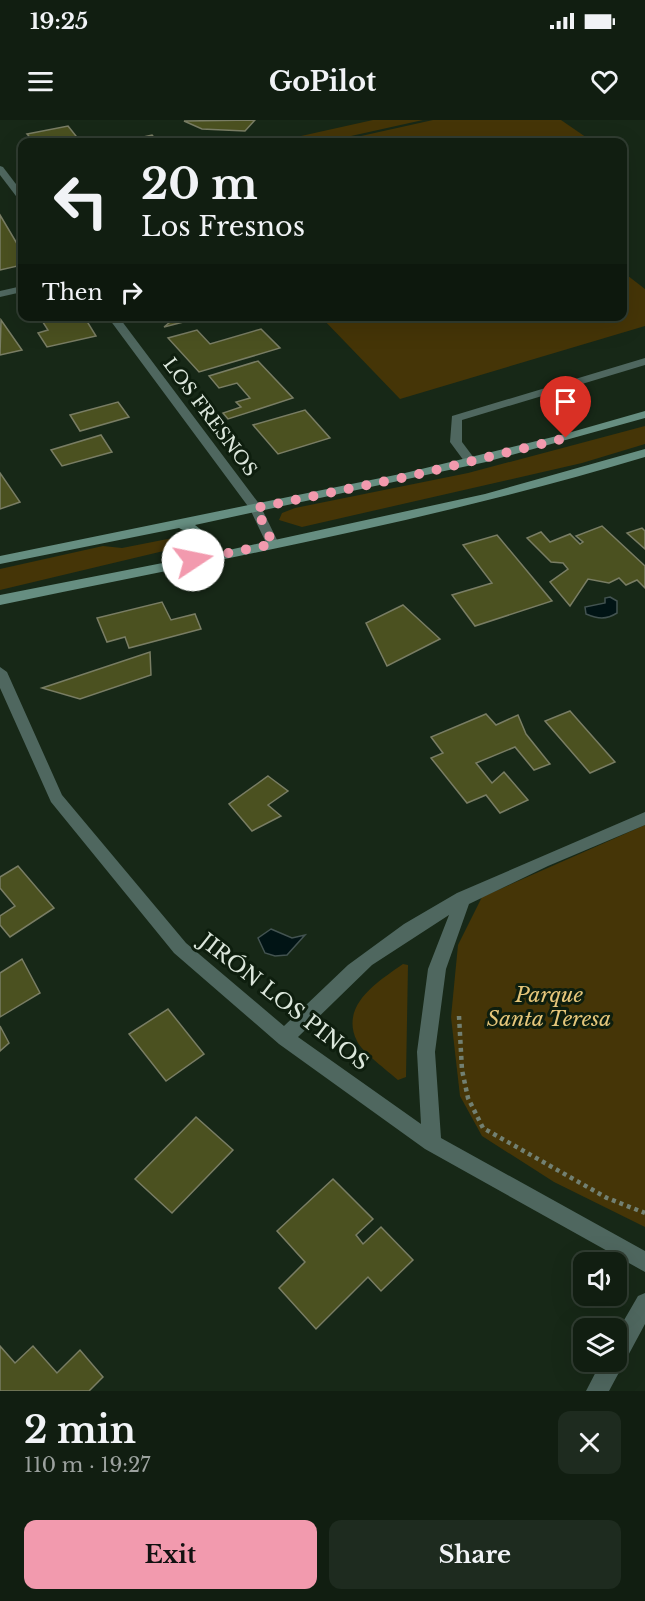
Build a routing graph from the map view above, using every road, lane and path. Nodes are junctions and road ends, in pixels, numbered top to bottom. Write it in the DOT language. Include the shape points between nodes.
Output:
graph roads {
  1 [pos="0,169"];
  2 [pos="18,193"];
  3 [pos="18,290"];
  4 [pos="0,294"];
  5 [pos="116,321"];
  6 [pos="645,361"];
  7 [pos="645,414"];
  8 [pos="645,453"];
  9 [pos="471,462"];
  10 [pos="256,508"];
  11 [pos="178,524"];
  12 [pos="273,544"];
  13 [pos="0,560"];
  14 [pos="193,560"];
  15 [pos="0,600"];
  16 [pos="0,672"];
  17 [pos="645,818"];
  18 [pos="463,898"];
  19 [pos="459,1014"];
  20 [pos="285,1038"];
  21 [pos="432,1143"];
  22 [pos="645,1213"];
  23 [pos="645,1262"];
  24 [pos="645,1303"];
  25 [pos="627,1336"];
  26 [pos="607,1372"];
  27 [pos="597,1391"];
  1 -- 2 [label="street"];
  3 -- 4 [label="street"];
  5 -- 10 [label="street, LOS FRESNOS"];
  6 -- 9 [label="street" via="456,418 456,442"];
  7 -- 9 [label="main road"];
  8 -- 12 [label="main road" via="443,507"];
  9 -- 10 [label="main road"];
  10 -- 11 [label="main road"];
  10 -- 12 [label="street, LOS FRESNOS"];
  11 -- 13 [label="main road"];
  11 -- 14 [label="main road" via="200,533 204,542"];
  12 -- 14 [label="main road"];
  14 -- 15 [label="main road"];
  16 -- 20 [label="street, JIRÓN LOS PINOS" via="56,798 180,948"];
  17 -- 18 [label="street"];
  18 -- 20 [label="street" via="379,950 334,988"];
  18 -- 21 [label="street" via="437,969 426,1052"];
  19 -- 22 [label="path" via="462,1070 468,1098 483,1128 607,1198"];
  20 -- 21 [label="street, JIRÓN LOS PINOS"];
  21 -- 23 [label="street, JIRÓN LOS PINOS"];
  24 -- 25 [label="street"];
  26 -- 27 [label="street"];
}
